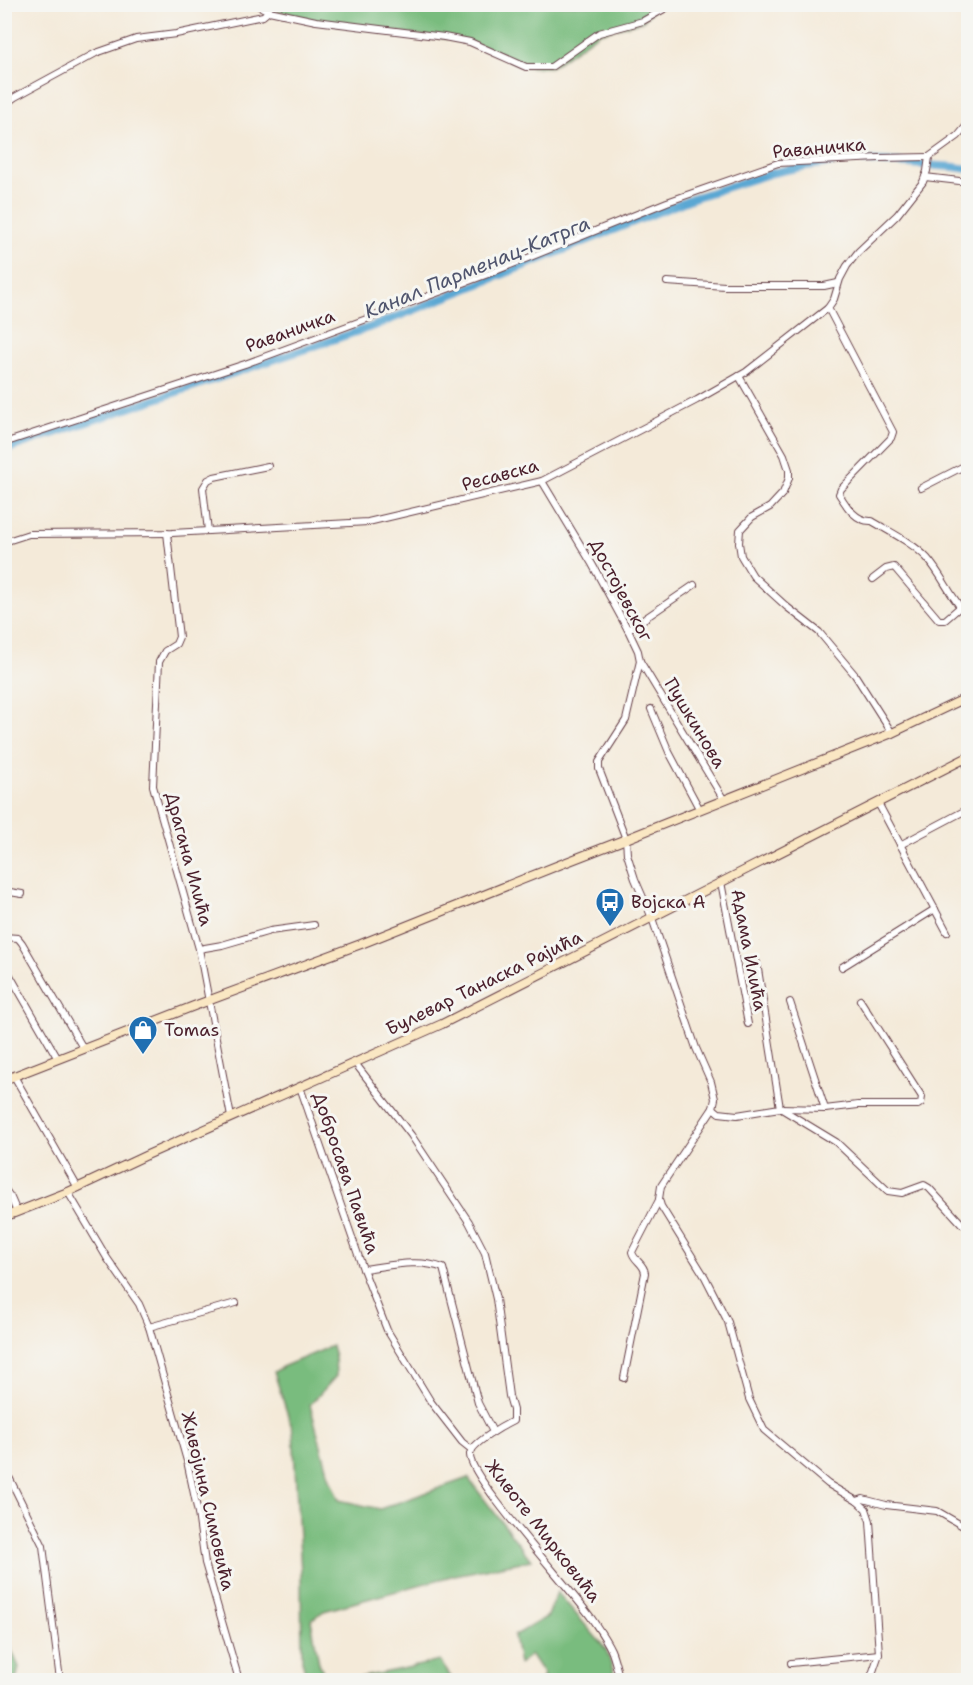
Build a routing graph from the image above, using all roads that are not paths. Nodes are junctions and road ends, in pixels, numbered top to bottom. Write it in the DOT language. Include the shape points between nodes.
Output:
graph roads {
  1 [pos="255,4"];
  2 [pos="673,4"];
  3 [pos="269,10"];
  4 [pos="4,105"];
  5 [pos="969,124"];
  6 [pos="929,159"];
  7 [pos="926,174"];
  8 [pos="969,182"];
  9 [pos="668,282"];
  10 [pos="838,283"];
  11 [pos="828,308"];
  12 [pos="739,376"];
  13 [pos="4,443"];
  14 [pos="969,464"];
  15 [pos="268,466"];
  16 [pos="542,481"];
  17 [pos="921,488"];
  18 [pos="208,531"];
  19 [pos="167,533"];
  20 [pos="4,542"];
  21 [pos="873,579"];
  22 [pos="693,585"];
  23 [pos="960,607"];
  24 [pos="969,616"];
  25 [pos="628,630"];
  26 [pos="640,661"];
  27 [pos="969,698"];
  28 [pos="651,710"];
  29 [pos="892,733"];
  30 [pos="967,761"];
  31 [pos="724,800"];
  32 [pos="878,803"];
  33 [pos="969,809"];
  34 [pos="700,810"];
  35 [pos="626,839"];
  36 [pos="900,844"];
  37 [pos="721,882"];
  38 [pos="4,891"];
  39 [pos="22,894"];
  40 [pos="934,909"];
  41 [pos="652,918"];
  42 [pos="314,924"];
  43 [pos="947,932"];
  44 [pos="4,937"];
  45 [pos="199,949"];
  46 [pos="758,963"];
  47 [pos="4,965"];
  48 [pos="842,967"];
  49 [pos="210,1000"];
  50 [pos="860,1000"];
  51 [pos="790,1002"];
  52 [pos="748,1024"];
  53 [pos="83,1048"];
  54 [pos="58,1059"];
  55 [pos="355,1063"];
  56 [pos="14,1076"];
  57 [pos="4,1080"];
  58 [pos="300,1087"];
  59 [pos="713,1108"];
  60 [pos="780,1108"];
  61 [pos="825,1109"];
  62 [pos="231,1117"];
  63 [pos="4,1188"];
  64 [pos="78,1188"];
  65 [pos="68,1192"];
  66 [pos="659,1199"];
  67 [pos="17,1212"];
  68 [pos="4,1217"];
  69 [pos="962,1224"];
  70 [pos="363,1269"];
  71 [pos="236,1304"];
  72 [pos="149,1327"];
  73 [pos="624,1378"];
  74 [pos="493,1432"];
  75 [pos="471,1450"];
  76 [pos="4,1467"];
  77 [pos="857,1501"];
  78 [pos="969,1528"];
  79 [pos="879,1654"];
  80 [pos="790,1663"];
  81 [pos="60,1680"];
  82 [pos="239,1680"];
  83 [pos="620,1680"];
  84 [pos="870,1680"];
  1 -- 3 [label="street"];
  2 -- 3 [label="street" via="643,21 599,33 551,67 526,68 470,42 316,21"];
  3 -- 4 [label="street" via="262,16 136,39 96,53"];
  5 -- 6 [label="street"];
  6 -- 7 [label="street"];
  6 -- 13 [label="street, Раваничка" via="778,163 245,364"];
  7 -- 8 [label="street"];
  7 -- 10 [label="street" via="897,215 858,252"];
  9 -- 10 [label="street" via="745,286"];
  10 -- 11 [label="street"];
  11 -- 12 [label="street, Ресавска"];
  11 -- 23 [label="street" via="893,432 839,494 856,517 872,521 928,559"];
  12 -- 16 [label="street, Ресавска"];
  12 -- 29 [label="street" via="784,454 789,470 783,493 740,530 741,556 753,576 819,632 855,675"];
  14 -- 17 [label="street"];
  15 -- 18 [label="street" via="208,480 203,488"];
  16 -- 18 [label="street, Ресавска" via="368,522"];
  16 -- 25 [label="street, Достојевског"];
  18 -- 19 [label="street, Ресавска"];
  19 -- 20 [label="street, Ресавска" via="29,534"];
  19 -- 45 [label="street, Драгана Илића" via="179,637 159,662 153,786"];
  21 -- 23 [label="street" via="894,567 939,620 945,620"];
  22 -- 25 [label="street"];
  23 -- 24 [label="street"];
  25 -- 26 [label="street, Достојевског"];
  26 -- 31 [label="street, Пушкинова"];
  26 -- 35 [label="street, Достојевског" via="626,720 599,762"];
  27 -- 29 [label="main road"];
  28 -- 34 [label="street"];
  29 -- 31 [label="main road"];
  30 -- 32 [label="main road, Булевар Танаска Рајића"];
  31 -- 34 [label="main road"];
  32 -- 36 [label="street"];
  32 -- 37 [label="main road, Булевар Танаска Рајића"];
  33 -- 36 [label="street"];
  34 -- 35 [label="main road"];
  35 -- 41 [label="street, Достојевског" via="635,879"];
  35 -- 49 [label="main road"];
  36 -- 40 [label="street"];
  37 -- 41 [label="main road, Булевар Танаска Рајића"];
  37 -- 52 [label="street, Адама Илића"];
  38 -- 39 [label="street"];
  40 -- 43 [label="street"];
  40 -- 48 [label="street"];
  41 -- 55 [label="main road, Булевар Танаска Рајића" via="442,1024"];
  41 -- 59 [label="street, Достојевског" via="711,1082"];
  42 -- 45 [label="street"];
  44 -- 53 [label="street" via="18,938 22,943"];
  45 -- 49 [label="street, Драгана Илића"];
  46 -- 60 [label="street"];
  47 -- 54 [label="street"];
  49 -- 53 [label="main road"];
  49 -- 62 [label="street"];
  50 -- 61 [label="street" via="922,1100 918,1105"];
  51 -- 61 [label="street"];
  53 -- 54 [label="main road"];
  54 -- 56 [label="main road"];
  55 -- 58 [label="main road, Булевар Танаска Рајића"];
  55 -- 74 [label="street, Животе Мирковића" via="411,1135 486,1253 514,1416 513,1421"];
  56 -- 57 [label="main road"];
  56 -- 64 [label="street"];
  58 -- 62 [label="main road, Булевар Танаска Рајића"];
  58 -- 70 [label="street, Добросава Павића"];
  59 -- 60 [label="street" via="719,1113 737,1115"];
  59 -- 66 [label="street" via="661,1186"];
  60 -- 61 [label="street"];
  60 -- 69 [label="street" via="836,1143 888,1191 902,1193 924,1185 929,1188"];
  62 -- 64 [label="main road, Булевар Танаска Рајића"];
  63 -- 67 [label="street"];
  64 -- 65 [label="main road, Булевар Танаска Рајића"];
  65 -- 67 [label="main road, Булевар Танаска Рајића"];
  65 -- 72 [label="street, Живојина Симовића" via="139,1304"];
  66 -- 73 [label="street" via="632,1252 645,1273"];
  66 -- 77 [label="street" via="728,1322 749,1399 765,1430 828,1484"];
  67 -- 68 [label="main road, Булевар Танаска Рајића"];
  70 -- 74 [label="street, Добросава Павића" via="415,1263 443,1268 478,1403"];
  70 -- 75 [label="street, Добросава Павића" via="387,1330 431,1402"];
  71 -- 72 [label="street"];
  72 -- 82 [label="street, Живојина Симовића" via="187,1461 205,1563"];
  74 -- 75 [label="street, Животе Мирковића"];
  75 -- 83 [label="street, Животе Мирковића" via="472,1465 494,1498 591,1618 612,1651"];
  76 -- 81 [label="street" via="43,1546"];
  77 -- 78 [label="street" via="937,1512"];
  77 -- 79 [label="street" via="866,1509 870,1521"];
  79 -- 80 [label="street"];
  79 -- 84 [label="street"];
}
